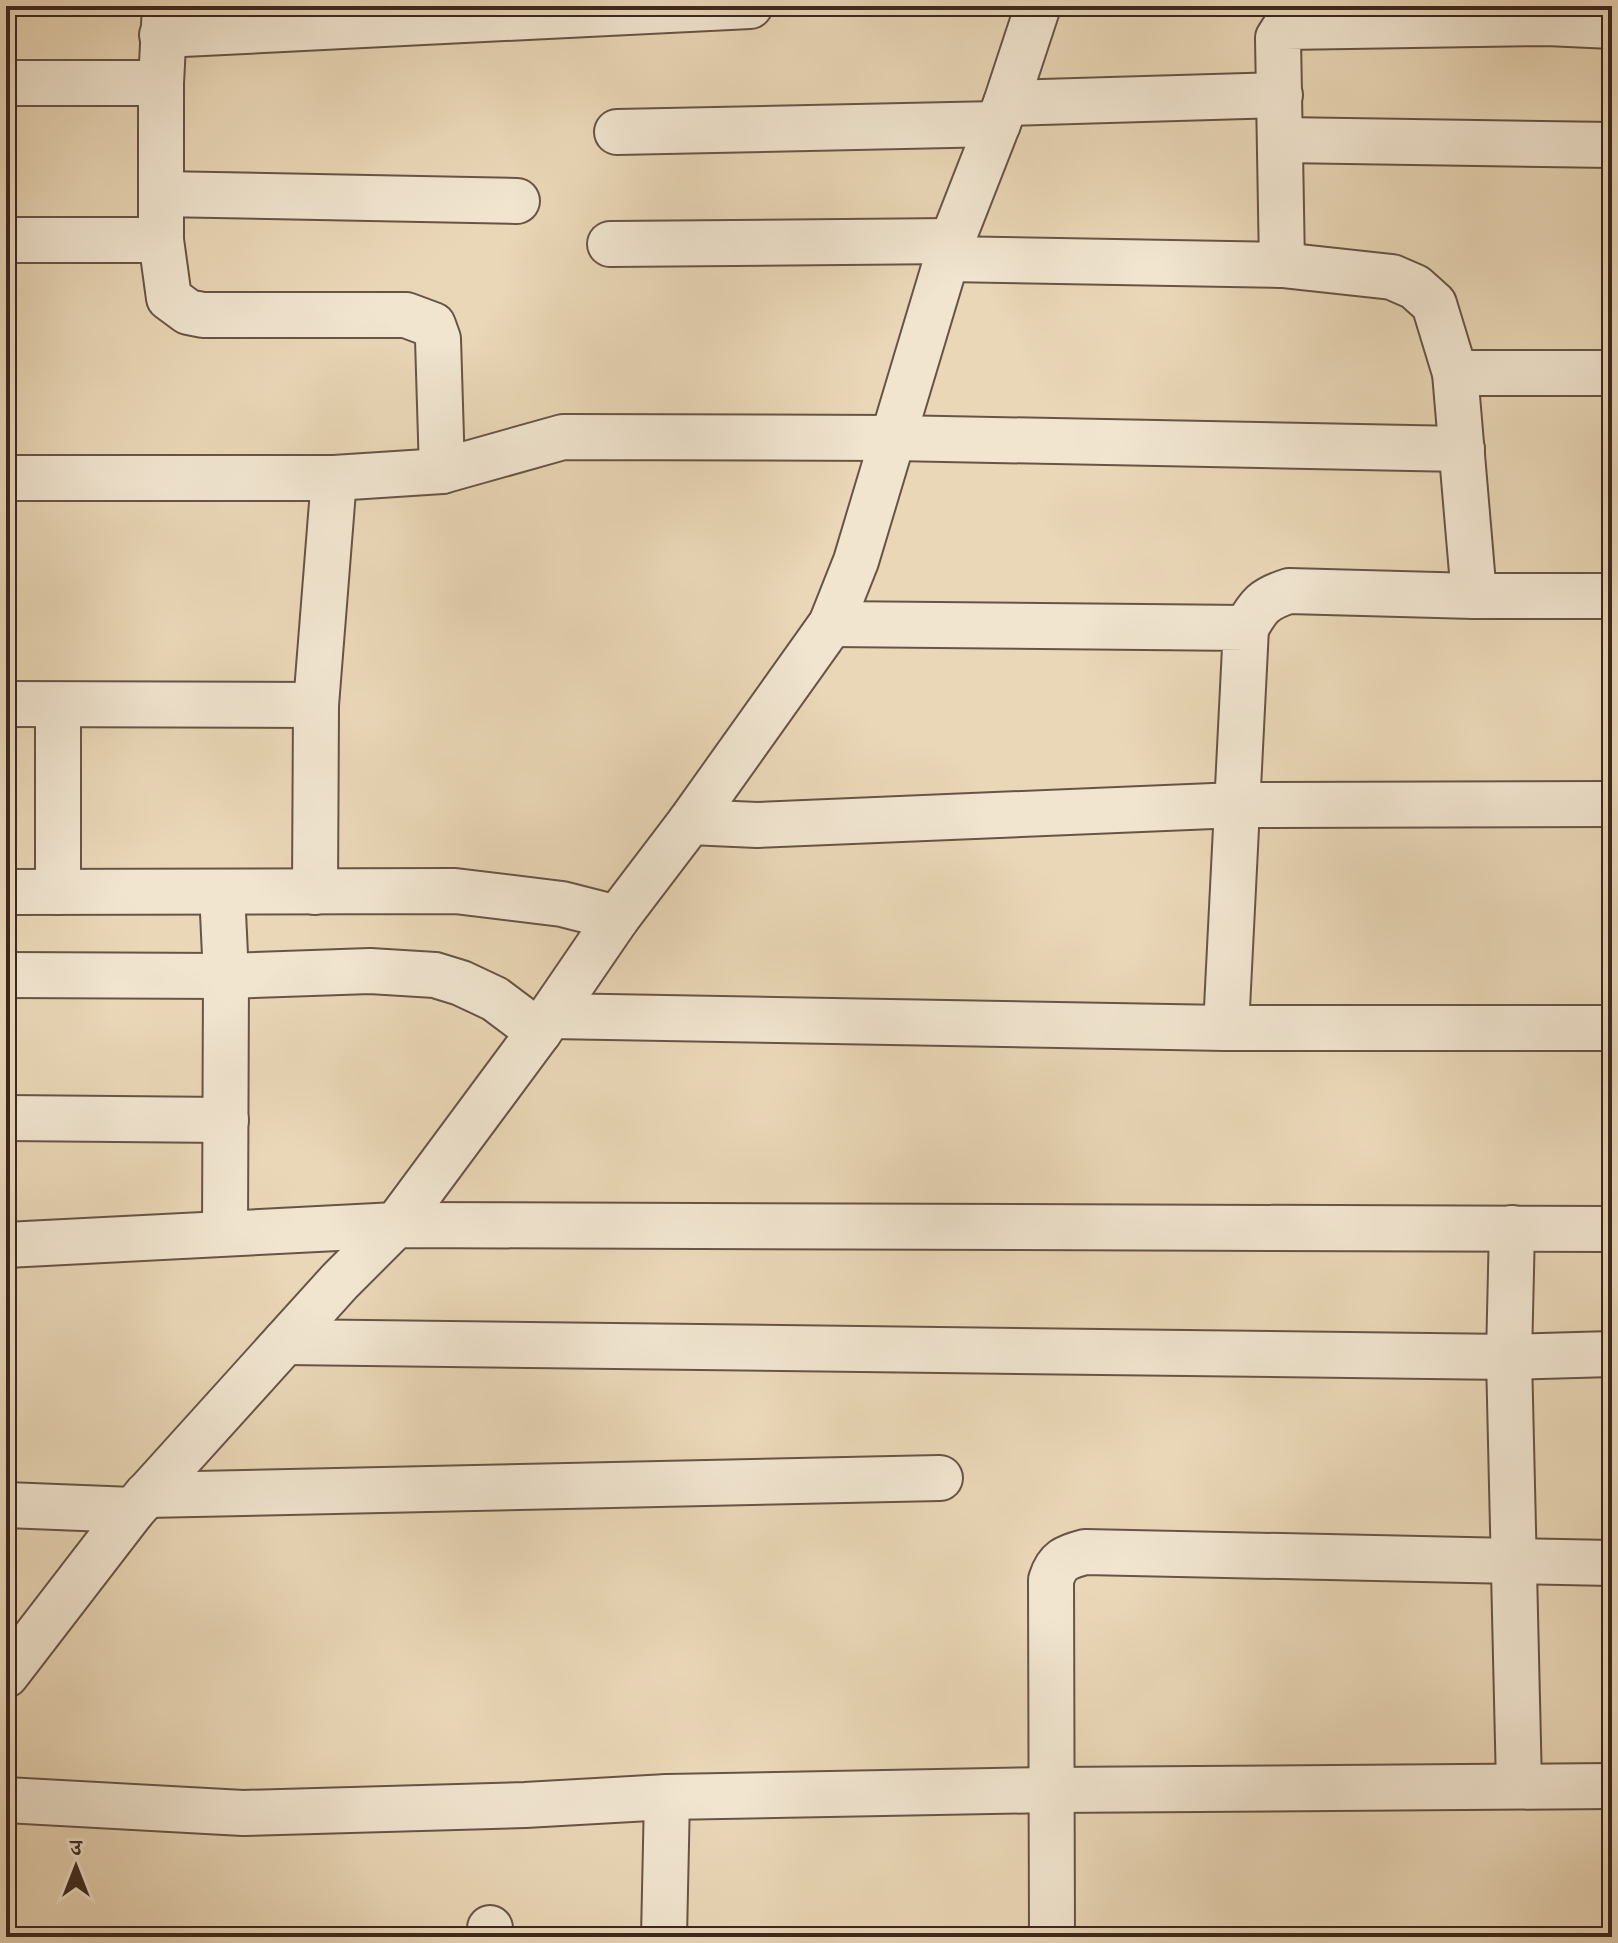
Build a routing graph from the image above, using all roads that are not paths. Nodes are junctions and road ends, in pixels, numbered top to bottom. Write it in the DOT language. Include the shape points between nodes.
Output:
graph roads {
  1 [pos="750,6"];
  2 [pos="1038,6"];
  3 [pos="1546,15"];
  4 [pos="164,21"];
  5 [pos="1612,26"];
  6 [pos="6,83"];
  7 [pos="161,83"];
  8 [pos="1280,95"];
  9 [pos="1002,113"];
  10 [pos="617,132"];
  11 [pos="1282,140"];
  12 [pos="1612,145"];
  13 [pos="161,194"];
  14 [pos="517,201"];
  15 [pos="6,240"];
  16 [pos="161,240"];
  17 [pos="610,244"];
  18 [pos="950,250"];
  19 [pos="1282,265"];
  20 [pos="1455,373"];
  21 [pos="1612,373"];
  22 [pos="894,438"];
  23 [pos="1462,449"];
  24 [pos="442,471"];
  25 [pos="6,478"];
  26 [pos="334,478"];
  27 [pos="1474,596"];
  28 [pos="1612,596"];
  29 [pos="831,624"];
  30 [pos="1246,628"];
  31 [pos="6,704"];
  32 [pos="58,705"];
  33 [pos="316,705"];
  34 [pos="1612,804"];
  35 [pos="1237,805"];
  36 [pos="690,822"];
  37 [pos="6,892"];
  38 [pos="58,892"];
  39 [pos="222,892"];
  40 [pos="315,892"];
  41 [pos="617,918"];
  42 [pos="6,975"];
  43 [pos="226,976"];
  44 [pos="545,1024"];
  45 [pos="1226,1028"];
  46 [pos="1612,1028"];
  47 [pos="6,1118"];
  48 [pos="226,1120"];
  49 [pos="396,1225"];
  50 [pos="1512,1228"];
  51 [pos="1612,1229"];
  52 [pos="225,1233"];
  53 [pos="6,1245"];
  54 [pos="285,1342"];
  55 [pos="1612,1354"];
  56 [pos="1509,1357"];
  57 [pos="940,1478"];
  58 [pos="140,1502"];
  59 [pos="6,1505"];
  60 [pos="1513,1560"];
  61 [pos="1612,1563"];
  62 [pos="6,1675"];
  63 [pos="1519,1785"];
  64 [pos="1612,1786"];
  65 [pos="1050,1790"];
  66 [pos="667,1797"];
  67 [pos="6,1800"];
  68 [pos="664,1937"];
  69 [pos="1052,1937"];
  1 -- 4 [label="street"];
  2 -- 9 [label="street"];
  3 -- 5 [label="street"];
  3 -- 8 [label="street" via="1285,27 1278,38"];
  4 -- 7 [label="street"];
  6 -- 7 [label="street"];
  7 -- 13 [label="street"];
  8 -- 9 [label="street"];
  8 -- 11 [label="street"];
  9 -- 10 [label="street"];
  9 -- 18 [label="street"];
  11 -- 12 [label="street"];
  11 -- 19 [label="street"];
  13 -- 14 [label="street"];
  13 -- 16 [label="street"];
  15 -- 16 [label="street"];
  16 -- 24 [label="street" via="169,298 188,312 406,315 433,325 438,339"];
  17 -- 18 [label="street"];
  18 -- 19 [label="street"];
  18 -- 22 [label="street"];
  19 -- 20 [label="street" via="1392,277 1415,287 1434,304"];
  20 -- 21 [label="street"];
  20 -- 23 [label="street"];
  22 -- 23 [label="street"];
  22 -- 24 [label="street" via="563,437"];
  22 -- 29 [label="street"];
  23 -- 27 [label="street"];
  24 -- 26 [label="street"];
  25 -- 26 [label="street"];
  26 -- 33 [label="street"];
  27 -- 28 [label="street"];
  27 -- 30 [label="street" via="1289,591 1268,597"];
  29 -- 30 [label="street"];
  29 -- 36 [label="street"];
  30 -- 35 [label="street"];
  31 -- 32 [label="street"];
  32 -- 33 [label="street"];
  32 -- 38 [label="street"];
  33 -- 40 [label="street"];
  34 -- 35 [label="street"];
  35 -- 36 [label="street" via="757,825"];
  35 -- 45 [label="street"];
  36 -- 41 [label="street"];
  37 -- 38 [label="street"];
  38 -- 39 [label="street"];
  39 -- 40 [label="street"];
  39 -- 43 [label="street"];
  40 -- 41 [label="street" via="455,891 562,904"];
  41 -- 44 [label="street"];
  42 -- 43 [label="street"];
  43 -- 44 [label="street" via="370,971 435,975"];
  43 -- 48 [label="street"];
  44 -- 45 [label="street"];
  44 -- 49 [label="street"];
  45 -- 46 [label="street"];
  47 -- 48 [label="street"];
  48 -- 52 [label="street"];
  49 -- 50 [label="street"];
  49 -- 52 [label="street"];
  49 -- 54 [label="street"];
  50 -- 51 [label="street"];
  50 -- 56 [label="street"];
  52 -- 53 [label="street"];
  54 -- 56 [label="street"];
  54 -- 58 [label="street"];
  55 -- 56 [label="street"];
  56 -- 60 [label="street"];
  57 -- 58 [label="street"];
  58 -- 59 [label="street"];
  58 -- 62 [label="street"];
  60 -- 61 [label="street"];
  60 -- 63 [label="street"];
  60 -- 65 [label="street" via="1085,1552 1065,1557 1051,1580"];
  63 -- 64 [label="street"];
  63 -- 65 [label="street"];
  65 -- 66 [label="street"];
  65 -- 69 [label="street"];
  66 -- 67 [label="street" via="243,1813"];
  66 -- 68 [label="street"];
}
